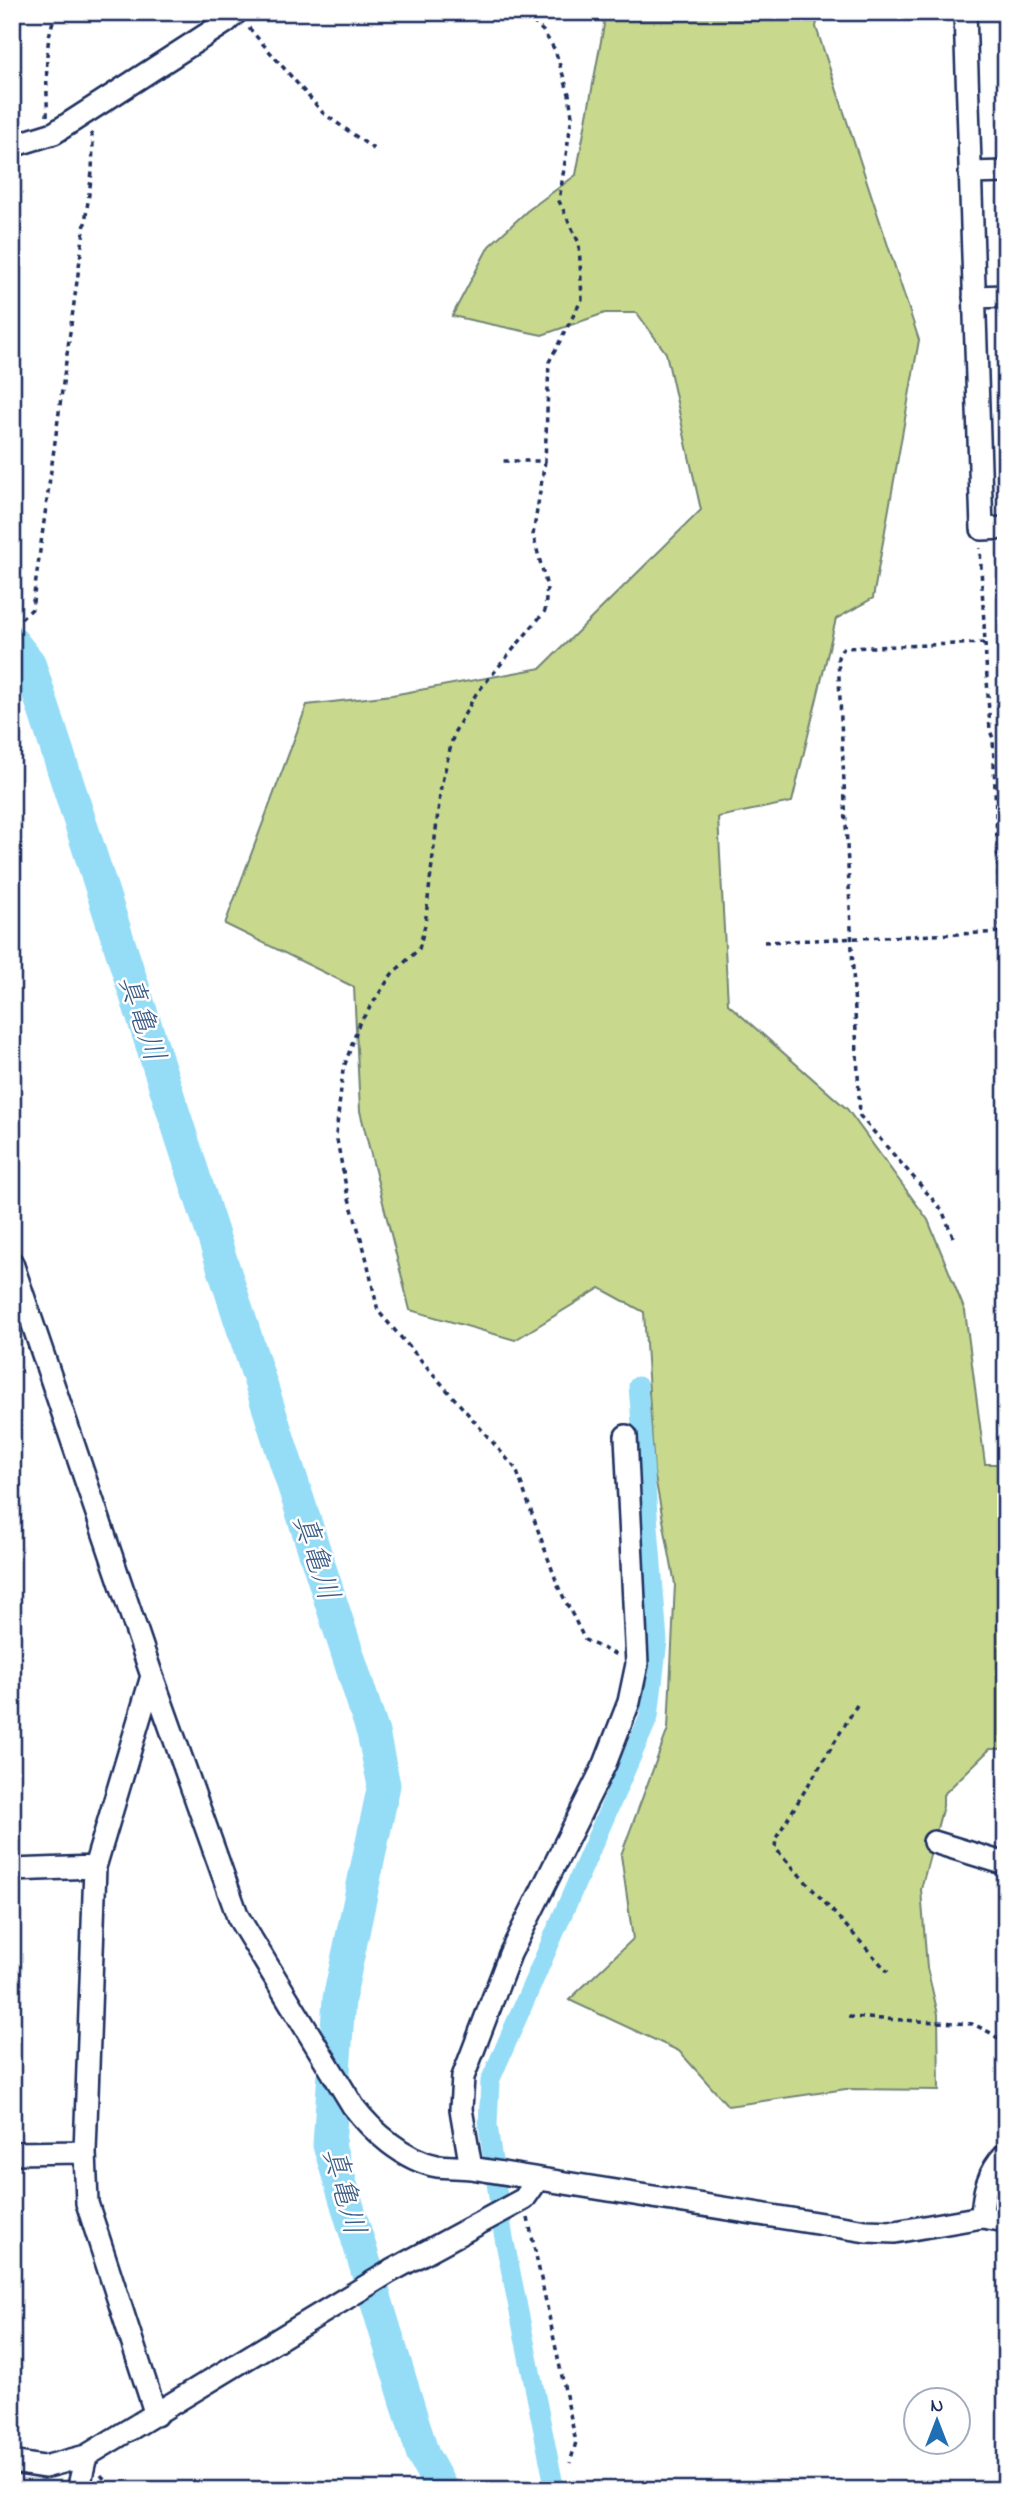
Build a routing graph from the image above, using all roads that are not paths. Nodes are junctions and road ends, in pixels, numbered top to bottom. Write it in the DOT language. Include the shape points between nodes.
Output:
graph roads {
  1 [pos="965,12"];
  2 [pos="237,13"];
  3 [pos="12,146"];
  4 [pos="1006,172"];
  5 [pos="971,173"];
  6 [pos="1006,296"];
  7 [pos="974,297"];
  8 [pos="1006,528"];
  9 [pos="12,1263"];
  10 [pos="626,1436"];
  11 [pos="152,1676"];
  12 [pos="934,1842"];
  13 [pos="1006,1864"];
  14 [pos="95,1867"];
  15 [pos="12,1870"];
  16 [pos="85,2152"];
  17 [pos="12,2153"];
  18 [pos="1006,2153"];
  19 [pos="471,2168"];
  20 [pos="538,2179"];
  21 [pos="982,2217"];
  22 [pos="1006,2221"];
  23 [pos="156,2415"];
  24 [pos="86,2456"];
  25 [pos="12,2462"];
  26 [pos="78,2490"];
  1 -- 5 [label="street"];
  2 -- 3 [label="street" via="87,112 47,135"];
  4 -- 5 [label="street"];
  5 -- 7 [label="street"];
  6 -- 7 [label="street"];
  7 -- 8 [label="street" via="982,529"];
  9 -- 11 [label="street"];
  10 -- 19 [label="street" via="638,1664 605,1764 510,1954 463,2077 461,2109"];
  11 -- 14 [label="street"];
  11 -- 19 [label="street" via="238,1917 353,2105 368,2126 405,2153 435,2165"];
  12 -- 13 [label="street"];
  14 -- 15 [label="street"];
  14 -- 16 [label="street"];
  16 -- 17 [label="street"];
  16 -- 23 [label="street" via="87,2203"];
  18 -- 21 [label="street" via="984,2190"];
  19 -- 20 [label="street"];
  20 -- 21 [label="street" via="866,2231"];
  20 -- 23 [label="street" via="524,2199 391,2271"];
  21 -- 22 [label="street"];
  23 -- 24 [label="street"];
  24 -- 25 [label="street" via="44,2467"];
  24 -- 26 [label="street"];
}
